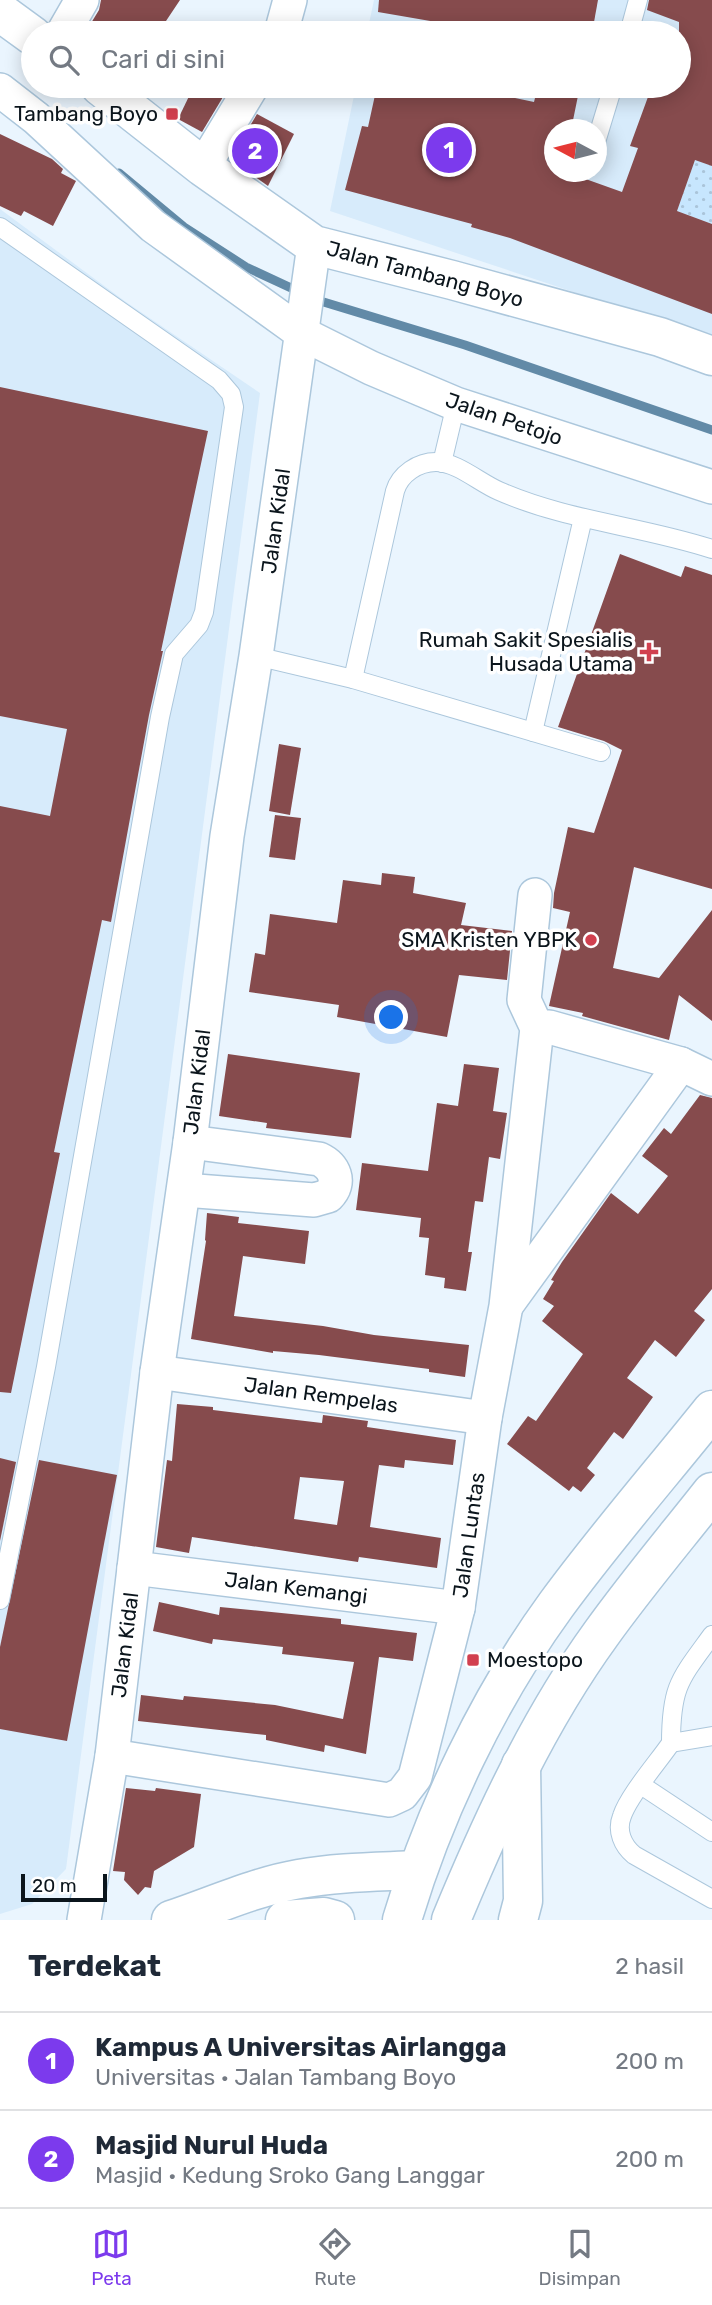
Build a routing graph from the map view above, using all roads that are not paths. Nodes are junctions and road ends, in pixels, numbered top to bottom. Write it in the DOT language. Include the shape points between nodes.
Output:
graph roads {
  1 [pos="82,0"];
  2 [pos="290,0"];
  3 [pos="638,0"];
  4 [pos="0,12"];
  5 [pos="70,21"];
  6 [pos="284,21"];
  7 [pos="632,21"];
  8 [pos="21,27"];
  9 [pos="0,90"];
  10 [pos="115,98"];
  11 [pos="245,98"];
  12 [pos="610,98"];
  13 [pos="604,119"];
  14 [pos="203,167"];
  15 [pos="0,228"];
  16 [pos="312,258"];
  17 [pos="304,326"];
  18 [pos="712,356"];
  19 [pos="456,404"];
  20 [pos="442,463"];
  21 [pos="712,487"];
  22 [pos="583,518"];
  23 [pos="712,549"];
  24 [pos="256,656"];
  25 [pos="353,679"];
  26 [pos="533,732"];
  27 [pos="601,752"];
  28 [pos="535,895"];
  29 [pos="537,1028"];
  30 [pos="681,1064"];
  31 [pos="712,1079"];
  32 [pos="190,1142"];
  33 [pos="184,1190"];
  34 [pos="506,1306"];
  35 [pos="157,1372"];
  36 [pos="712,1410"];
  37 [pos="485,1418"];
  38 [pos="712,1492"];
  39 [pos="134,1567"];
  40 [pos="0,1600"];
  41 [pos="458,1608"];
  42 [pos="712,1635"];
  43 [pos="712,1737"];
  44 [pos="671,1743"];
  45 [pos="111,1756"];
  46 [pos="521,1765"];
  47 [pos="641,1785"];
  48 [pos="712,1832"];
  49 [pos="417,1871"];
  50 [pos="712,1899"];
  51 [pos="531,1914"];
  52 [pos="84,1920"];
  53 [pos="171,1920"];
  54 [pos="285,1920"];
  55 [pos="335,1920"];
  56 [pos="402,1920"];
  57 [pos="451,1920"];
  1 -- 5 [label="street"];
  2 -- 6 [label="street"];
  3 -- 7 [label="lane"];
  4 -- 8 [label="main road"];
  9 -- 17 [label="street, Jalan Petojo" via="153,226"];
  10 -- 14 [label="main road, Jalan Tambang Boyo"];
  11 -- 14 [label="street"];
  12 -- 13 [label="lane"];
  14 -- 16 [label="main road, Jalan Tambang Boyo"];
  15 -- 40 [label="lane" via="219,380 231,394 233,407 204,612 174,654 160,717 46,1367"];
  16 -- 17 [label="street, Jalan Kidal"];
  16 -- 18 [label="main road, Jalan Tambang Boyo" via="452,280 647,333"];
  17 -- 19 [label="street, Jalan Petojo" via="371,368"];
  17 -- 24 [label="street, Jalan Kidal"];
  19 -- 20 [label="lane"];
  19 -- 21 [label="street, Jalan Petojo"];
  20 -- 22 [label="lane" via="520,500"];
  20 -- 25 [label="lane" via="419,466 397,483"];
  22 -- 23 [label="lane"];
  22 -- 26 [label="lane"];
  24 -- 25 [label="lane"];
  24 -- 32 [label="street, Jalan Kidal" via="227,836"];
  25 -- 26 [label="lane"];
  26 -- 27 [label="lane"];
  28 -- 29 [label="street" via="524,1000"];
  29 -- 30 [label="street" via="549,1027"];
  29 -- 34 [label="street"];
  30 -- 31 [label="street"];
  30 -- 34 [label="street, Jalan Luntas"];
  32 -- 33 [label="street, Jalan Kidal"];
  32 -- 33 [label="street" via="319,1159 332,1166 335,1180 328,1196 314,1200"];
  33 -- 35 [label="street, Jalan Kidal"];
  34 -- 37 [label="street, Jalan Luntas"];
  35 -- 37 [label="street, Jalan Rempelas"];
  35 -- 39 [label="street, Jalan Kidal"];
  36 -- 49 [label="main road" via="555,1606 524,1654 477,1733"];
  37 -- 41 [label="street, Jalan Luntas"];
  38 -- 46 [label="main road" via="601,1634"];
  39 -- 41 [label="street, Jalan Kemangi"];
  39 -- 45 [label="street, Jalan Kidal"];
  41 -- 45 [label="street, Jalan Luntas" via="415,1777 397,1798 376,1799"];
  42 -- 44 [label="lane" via="676,1690"];
  43 -- 44 [label="lane"];
  44 -- 47 [label="lane"];
  45 -- 52 [label="street, Jalan Kidal"];
  46 -- 51 [label="main road"];
  46 -- 57 [label="main road"];
  47 -- 48 [label="lane"];
  47 -- 50 [label="lane" via="622,1815 625,1846 634,1856"];
  49 -- 53 [label="main road" via="298,1879"];
  49 -- 56 [label="main road"];
  54 -- 55 [label="main road"];
}
